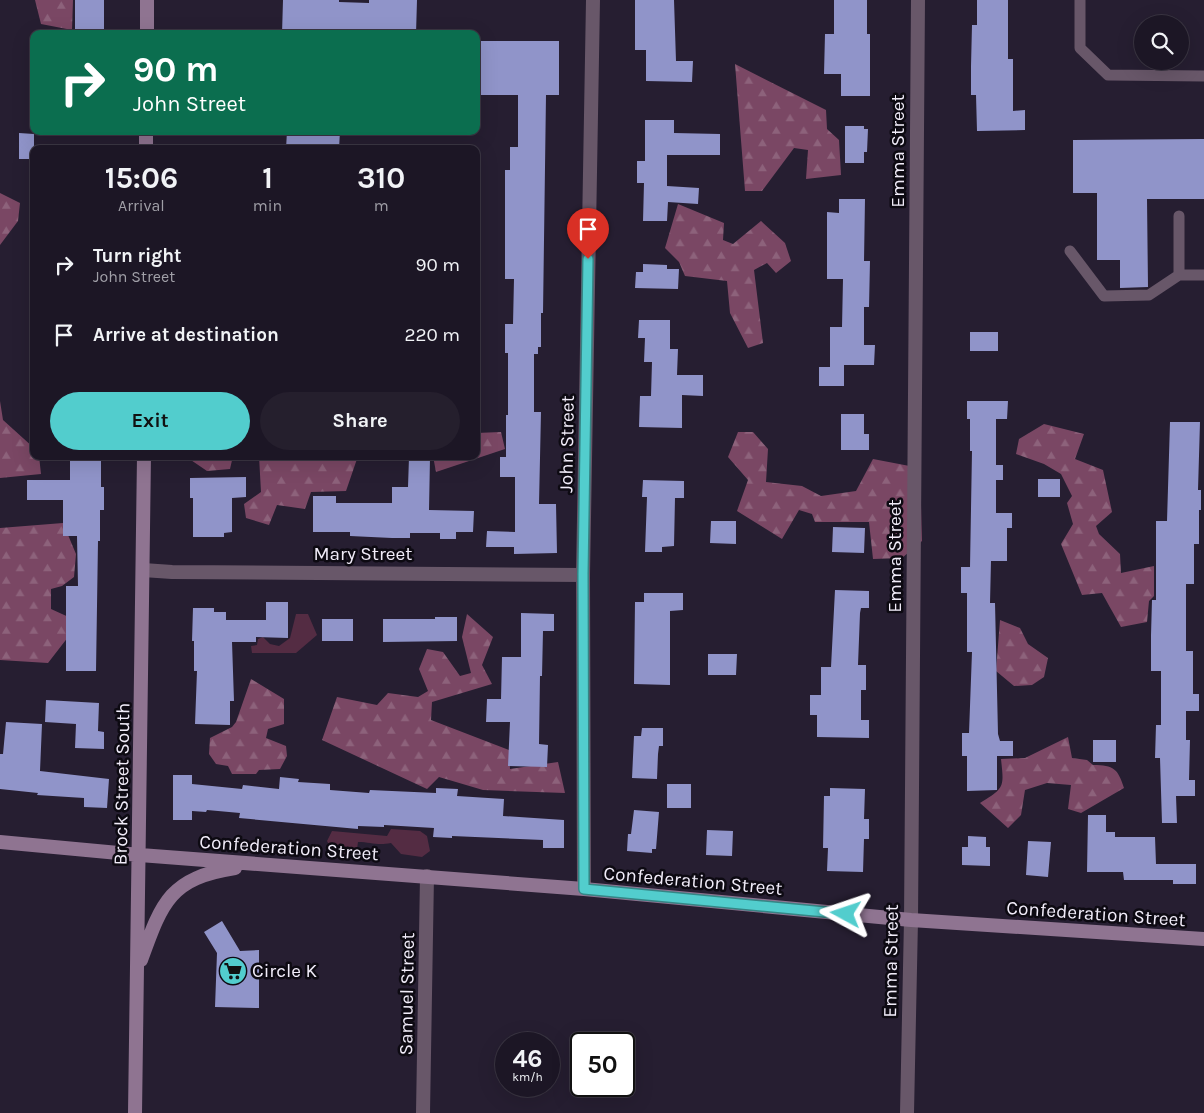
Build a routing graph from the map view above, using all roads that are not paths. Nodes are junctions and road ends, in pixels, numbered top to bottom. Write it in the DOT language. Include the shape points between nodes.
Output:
graph roads {
  1 [pos="147,0"];
  2 [pos="592,0"];
  3 [pos="918,0"];
  4 [pos="1080,0"];
  5 [pos="147,30"];
  6 [pos="1204,76"];
  7 [pos="1179,216"];
  8 [pos="1070,252"];
  9 [pos="1179,275"];
  10 [pos="1204,275"];
  11 [pos="144,460"];
  12 [pos="144,570"];
  13 [pos="583,574"];
  14 [pos="0,842"];
  15 [pos="140,856"];
  16 [pos="263,864"];
  17 [pos="428,876"];
  18 [pos="584,889"];
  19 [pos="911,920"];
  20 [pos="1204,939"];
  21 [pos="137,971"];
  22 [pos="136,1113"];
  23 [pos="423,1113"];
  24 [pos="907,1113"];
  1 -- 5 [label="main road"];
  2 -- 13 [label="street, John Street"];
  3 -- 19 [label="street, Emma Street"];
  4 -- 6 [label="lane" via="1080,48 1108,75"];
  7 -- 9 [label="lane"];
  8 -- 9 [label="lane" via="1104,296 1150,294"];
  9 -- 10 [label="lane"];
  11 -- 12 [label="main road, Brock Street South"];
  12 -- 13 [label="street, Mary Street"];
  12 -- 15 [label="main road, Brock Street South"];
  13 -- 18 [label="street, John Street"];
  14 -- 15 [label="main road, Confederation Street"];
  15 -- 16 [label="main road, Confederation Street"];
  15 -- 21 [label="main road, Brock Street South"];
  16 -- 17 [label="main road, Confederation Street"];
  16 -- 21 [label="main road" via="203,874 177,889 152,928"];
  17 -- 18 [label="main road, Confederation Street"];
  17 -- 23 [label="street, Samuel Street"];
  18 -- 19 [label="main road, Confederation Street"];
  19 -- 20 [label="main road, Confederation Street"];
  19 -- 24 [label="street, Emma Street"];
  21 -- 22 [label="main road, Brock Street South"];
}
